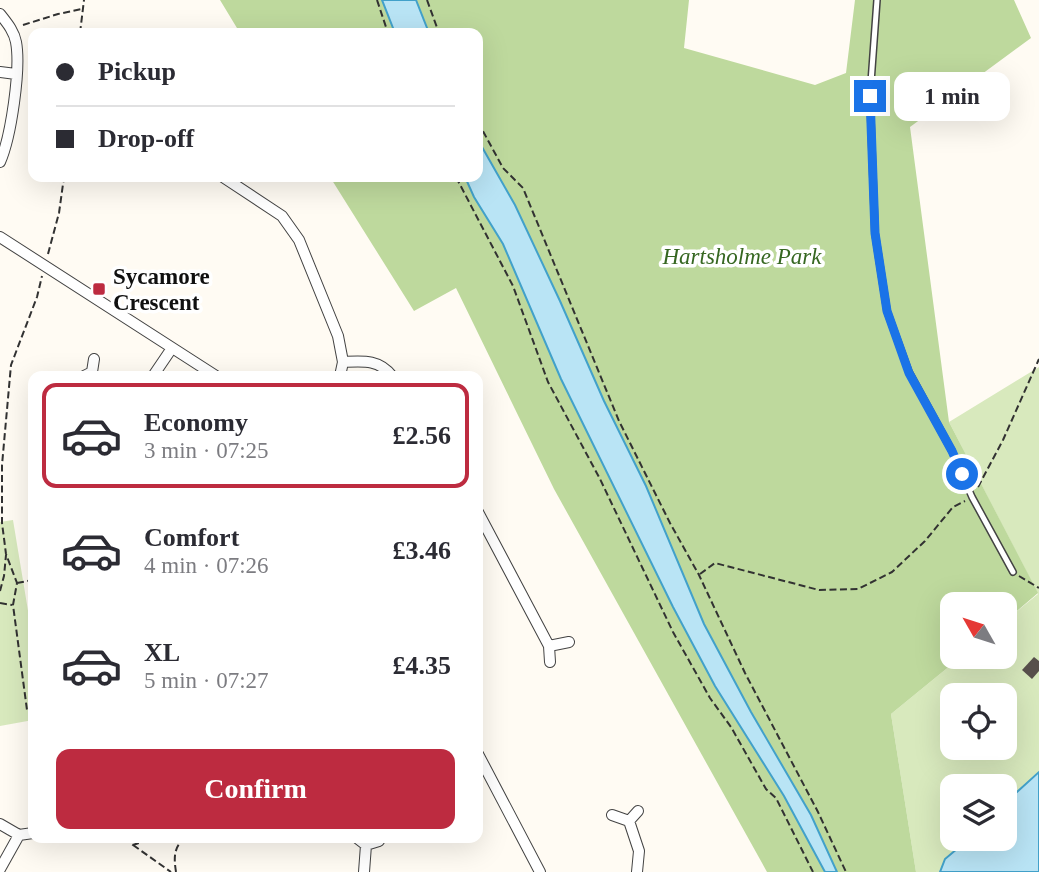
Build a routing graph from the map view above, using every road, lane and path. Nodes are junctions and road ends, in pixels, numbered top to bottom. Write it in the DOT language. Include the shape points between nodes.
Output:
graph roads {
  1 [pos="84,0"];
  2 [pos="377,0"];
  3 [pos="427,0"];
  4 [pos="877,0"];
  5 [pos="82,9"];
  6 [pos="0,14"];
  7 [pos="80,28"];
  8 [pos="386,28"];
  9 [pos="437,28"];
  10 [pos="12,30"];
  11 [pos="0,72"];
  12 [pos="16,74"];
  13 [pos="483,131"];
  14 [pos="0,162"];
  15 [pos="63,182"];
  16 [pos="231,182"];
  17 [pos="459,182"];
  18 [pos="0,237"];
  19 [pos="43,263"];
  20 [pos="172,348"];
  21 [pos="94,359"];
  22 [pos="1039,359"];
  23 [pos="343,362"];
  24 [pos="92,371"];
  25 [pos="156,371"];
  26 [pos="208,371"];
  27 [pos="341,371"];
  28 [pos="388,371"];
  29 [pos="1,464"];
  30 [pos="972,497"];
  31 [pos="483,521"];
  32 [pos="6,554"];
  33 [pos="1013,572"];
  34 [pos="699,575"];
  35 [pos="28,581"];
  36 [pos="17,583"];
  37 [pos="1039,588"];
  38 [pos="0,590"];
  39 [pos="0,603"];
  40 [pos="13,605"];
  41 [pos="569,642"];
  42 [pos="549,646"];
  43 [pos="550,662"];
  44 [pos="28,711"];
  45 [pos="483,764"];
  46 [pos="638,811"];
  47 [pos="612,815"];
  48 [pos="629,821"];
  49 [pos="0,824"];
  50 [pos="28,834"];
  51 [pos="19,835"];
  52 [pos="130,843"];
  53 [pos="139,843"];
  54 [pos="178,843"];
  55 [pos="363,843"];
  56 [pos="375,843"];
  57 [pos="133,845"];
  58 [pos="366,845"];
  59 [pos="0,869"];
  60 [pos="171,872"];
  61 [pos="176,872"];
  62 [pos="364,872"];
  63 [pos="540,872"];
  64 [pos="637,872"];
  65 [pos="813,872"];
  66 [pos="846,872"];
  1 -- 5 [label="path"];
  2 -- 8 [label="path"];
  3 -- 9 [label="path"];
  4 -- 30 [label="lane" via="870,96 875,233 887,311 909,373"];
  5 -- 7 [label="path"];
  5 -- 10 [label="path"];
  6 -- 10 [label="street"];
  10 -- 12 [label="street"];
  11 -- 12 [label="street"];
  12 -- 14 [label="street"];
  13 -- 34 [label="path" via="503,168 523,188 619,421"];
  15 -- 19 [label="path" via="50,250"];
  16 -- 23 [label="street" via="282,216 295,233 328,309"];
  17 -- 65 [label="path" via="513,286 548,382 673,632 766,789 776,798"];
  18 -- 19 [label="street"];
  19 -- 20 [label="street"];
  19 -- 29 [label="path" via="37,297 11,365"];
  20 -- 25 [label="street"];
  20 -- 26 [label="street"];
  21 -- 24 [label="street"];
  22 -- 30 [label="path"];
  23 -- 27 [label="street"];
  23 -- 28 [label="street" via="377,363"];
  29 -- 32 [label="path"];
  30 -- 33 [label="lane"];
  30 -- 34 [label="path" via="953,508 892,572 858,589 819,590 715,563"];
  31 -- 42 [label="street"];
  32 -- 36 [label="path"];
  32 -- 38 [label="path"];
  33 -- 37 [label="path"];
  34 -- 66 [label="path"];
  35 -- 36 [label="path"];
  36 -- 40 [label="path"];
  39 -- 40 [label="path"];
  40 -- 44 [label="path"];
  41 -- 42 [label="street"];
  42 -- 43 [label="street"];
  45 -- 63 [label="street"];
  46 -- 48 [label="street"];
  47 -- 48 [label="street"];
  48 -- 64 [label="street" via="639,851"];
  49 -- 51 [label="street"];
  50 -- 51 [label="street"];
  51 -- 59 [label="street"];
  52 -- 57 [label="path"];
  53 -- 57 [label="path"];
  54 -- 61 [label="path"];
  55 -- 58 [label="street"];
  56 -- 58 [label="street"];
  57 -- 60 [label="path"];
  58 -- 62 [label="street"];
}
